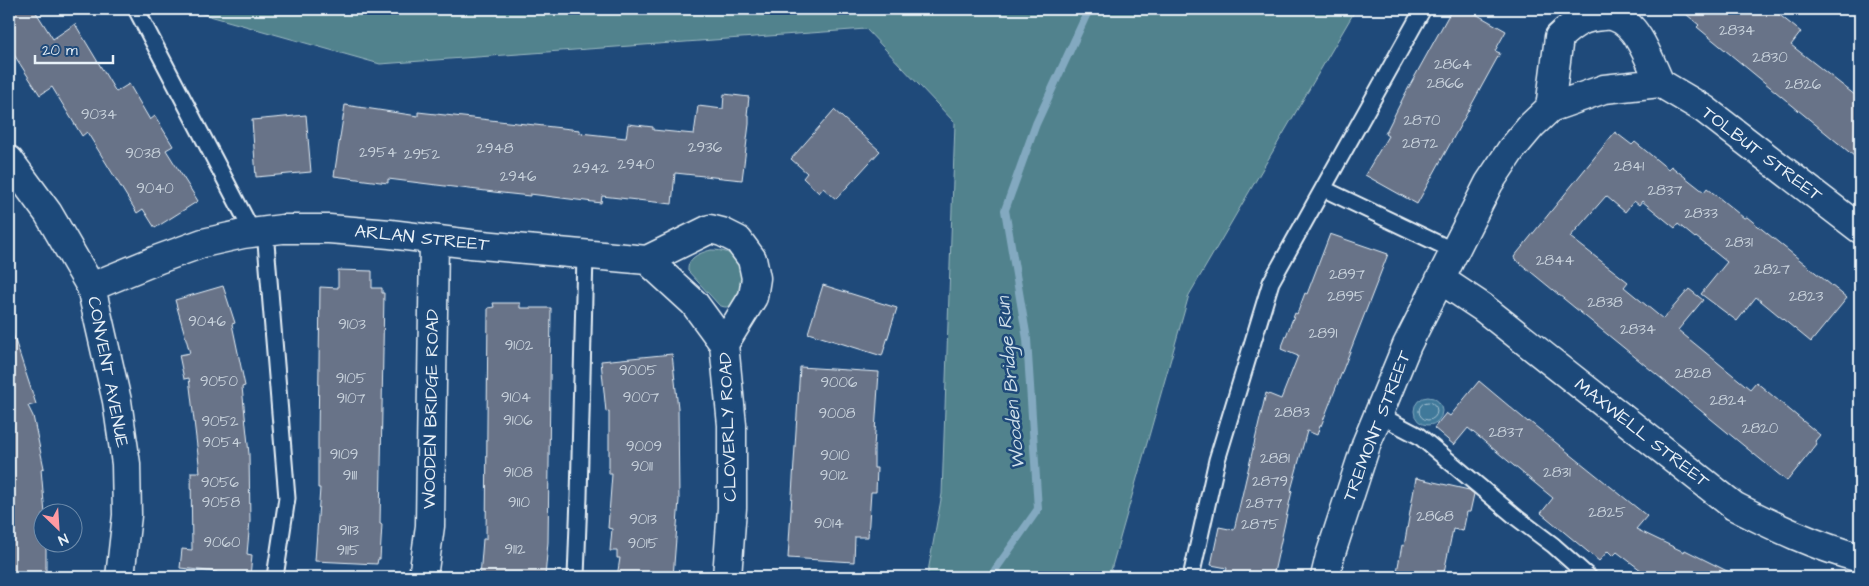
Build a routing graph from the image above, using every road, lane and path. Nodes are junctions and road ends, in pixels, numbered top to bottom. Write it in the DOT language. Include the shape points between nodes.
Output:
graph roads {
  1 [pos="136,9"];
  2 [pos="1423,9"];
  3 [pos="1660,83"];
  4 [pos="1550,108"];
  5 [pos="9,160"];
  6 [pos="1324,189"];
  7 [pos="1860,229"];
  8 [pos="259,232"];
  9 [pos="434,240"];
  10 [pos="1454,251"];
  11 [pos="585,254"];
  12 [pos="647,260"];
  13 [pos="1440,279"];
  14 [pos="91,287"];
  15 [pos="724,344"];
  16 [pos="1379,415"];
  17 [pos="1860,558"];
  18 [pos="120,577"];
  19 [pos="275,577"];
  20 [pos="423,577"];
  21 [pos="576,577"];
  22 [pos="727,577"];
  23 [pos="1191,577"];
  24 [pos="1325,577"];
  25 [pos="1589,577"];
  1 -- 8 [label="lane"];
  2 -- 6 [label="lane"];
  3 -- 4 [label="street" via="1604,89"];
  3 -- 4 [label="street" via="1642,43 1629,25 1614,16 1590,17 1574,24 1559,37"];
  3 -- 7 [label="street, TOLBUT STREET" via="1704,109"];
  4 -- 10 [label="street" via="1511,150 1489,183"];
  5 -- 14 [label="street, CONVENT AVENUE" via="48,213"];
  6 -- 10 [label="lane"];
  6 -- 23 [label="lane" via="1271,282 1217,460"];
  8 -- 9 [label="street, ARLAN STREET" via="329,229"];
  8 -- 14 [label="street, ARLAN STREET" via="203,243"];
  8 -- 19 [label="lane" via="287,498"];
  9 -- 11 [label="street, ARLAN STREET"];
  9 -- 20 [label="street, WOODEN BRIDGE ROAD" via="430,526"];
  10 -- 13 [label="street"];
  11 -- 12 [label="street, ARLAN STREET"];
  11 -- 21 [label="lane"];
  12 -- 15 [label="street" via="694,303"];
  12 -- 15 [label="street, CLOVERLY ROAD" via="710,229 738,240 752,260 756,278 753,297"];
  13 -- 16 [label="street, TREMONT STREET" via="1407,345"];
  13 -- 17 [label="street, MAXWELL STREET" via="1482,307 1734,506 1816,545"];
  14 -- 18 [label="street, CONVENT AVENUE" via="117,401 126,464 127,515"];
  15 -- 22 [label="street, CLOVERLY ROAD" via="732,425 732,508"];
  16 -- 24 [label="street, TREMONT STREET" via="1367,442"];
  16 -- 25 [label="lane" via="1419,436"];
}
